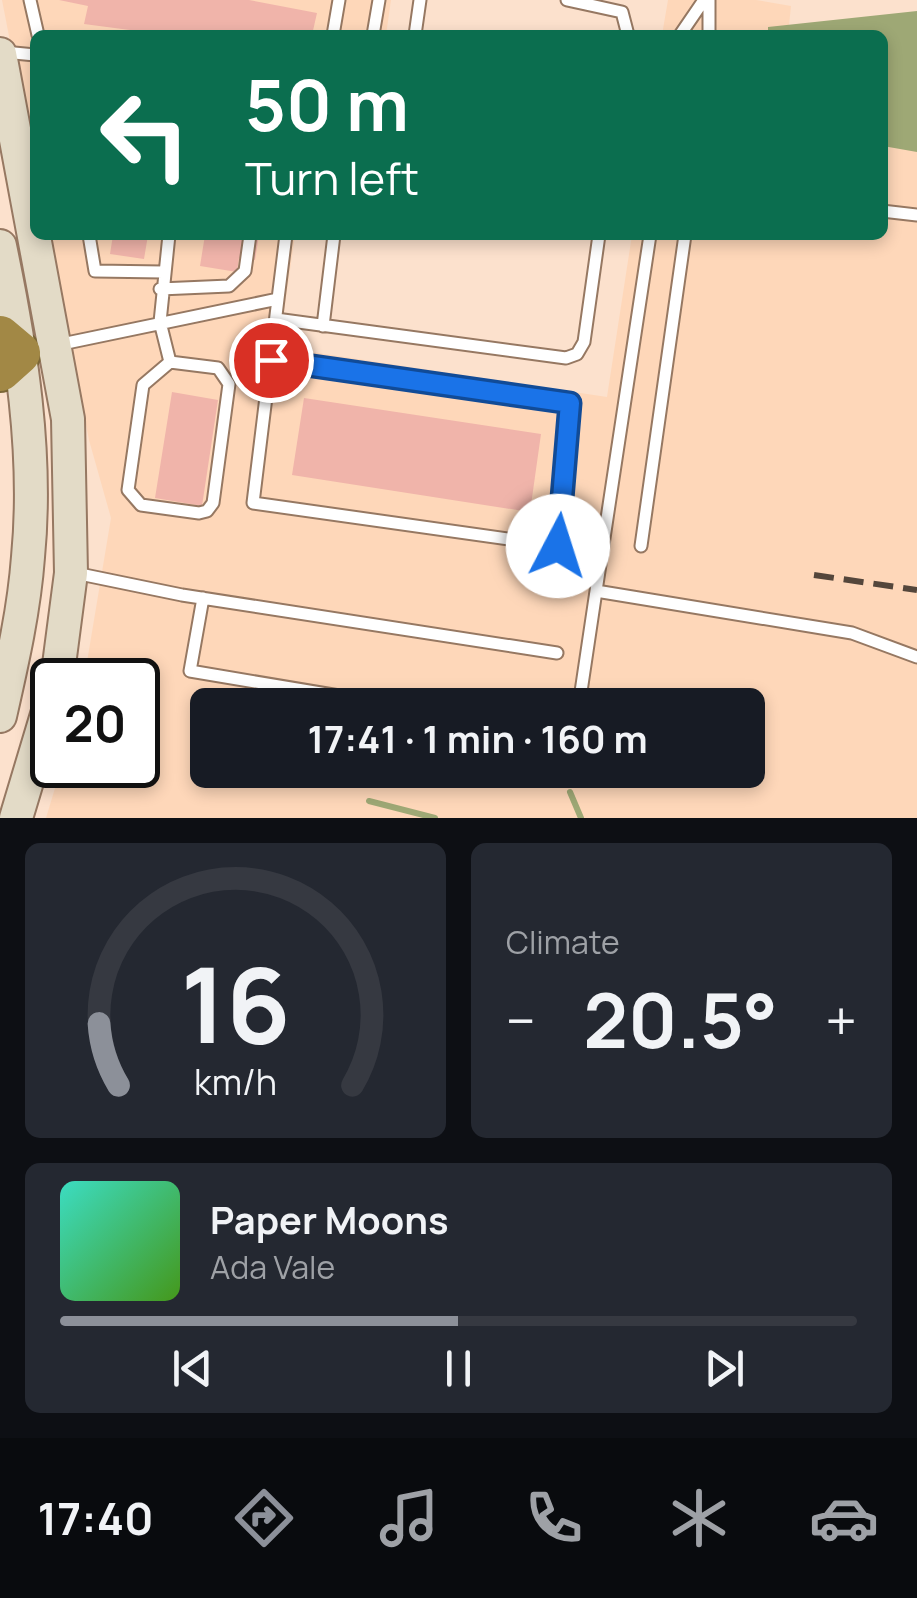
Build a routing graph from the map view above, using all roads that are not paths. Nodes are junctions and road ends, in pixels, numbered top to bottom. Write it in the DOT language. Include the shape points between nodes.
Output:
graph roads {
  1 [pos="30,0"];
  2 [pos="338,0"];
  3 [pos="379,0"];
  4 [pos="420,0"];
  5 [pos="568,0"];
  6 [pos="706,0"];
  7 [pos="37,30"];
  8 [pos="334,30"];
  9 [pos="374,30"];
  10 [pos="415,30"];
  11 [pos="627,30"];
  12 [pos="684,30"];
  13 [pos="709,30"];
  14 [pos="0,52"];
  15 [pos="30,54"];
  16 [pos="888,212"];
  17 [pos="917,215"];
  18 [pos="89,240"];
  19 [pos="168,240"];
  20 [pos="249,240"];
  21 [pos="285,240"];
  22 [pos="333,240"];
  23 [pos="599,240"];
  24 [pos="649,240"];
  25 [pos="684,240"];
  26 [pos="0,246"];
  27 [pos="163,272"];
  28 [pos="160,290"];
  29 [pos="278,300"];
  30 [pos="276,319"];
  31 [pos="160,322"];
  32 [pos="323,326"];
  33 [pos="18,351"];
  34 [pos="271,360"];
  35 [pos="170,362"];
  36 [pos="641,546"];
  37 [pos="71,572"];
  38 [pos="596,591"];
  39 [pos="203,598"];
  40 [pos="557,653"];
  41 [pos="917,657"];
  42 [pos="60,658"];
  43 [pos="292,688"];
  44 [pos="582,688"];
  45 [pos="0,716"];
  46 [pos="30,771"];
  47 [pos="16,818"];
  1 -- 7 [label="lane"];
  2 -- 8 [label="lane"];
  3 -- 9 [label="lane"];
  4 -- 10 [label="lane"];
  5 -- 11 [label="lane" via="622,12"];
  6 -- 12 [label="lane"];
  6 -- 13 [label="lane"];
  14 -- 15 [label="lane"];
  14 -- 33 [label="main road"];
  16 -- 17 [label="lane"];
  18 -- 27 [label="lane" via="95,271"];
  19 -- 27 [label="lane"];
  20 -- 28 [label="lane" via="244,271 229,286"];
  21 -- 29 [label="lane"];
  22 -- 32 [label="lane"];
  23 -- 32 [label="lane" via="584,342 572,356"];
  24 -- 38 [label="lane"];
  25 -- 36 [label="lane"];
  26 -- 33 [label="main road"];
  27 -- 28 [label="lane"];
  28 -- 31 [label="lane"];
  29 -- 30 [label="lane"];
  29 -- 31 [label="lane"];
  30 -- 32 [label="lane"];
  30 -- 34 [label="lane"];
  31 -- 33 [label="lane"];
  31 -- 35 [label="lane"];
  33 -- 37 [label="main road" via="68,419"];
  33 -- 45 [label="main road" via="32,468 28,555"];
  34 -- 34 [label="lane" via="253,502 558,546 570,403"];
  35 -- 35 [label="lane" via="143,385 128,490 140,505 207,511 228,384 218,368"];
  37 -- 39 [label="lane"];
  37 -- 42 [label="main road"];
  38 -- 41 [label="lane" via="852,633"];
  38 -- 44 [label="lane"];
  39 -- 40 [label="lane"];
  39 -- 43 [label="lane" via="190,671"];
  46 -- 47 [label="main road"];
}
